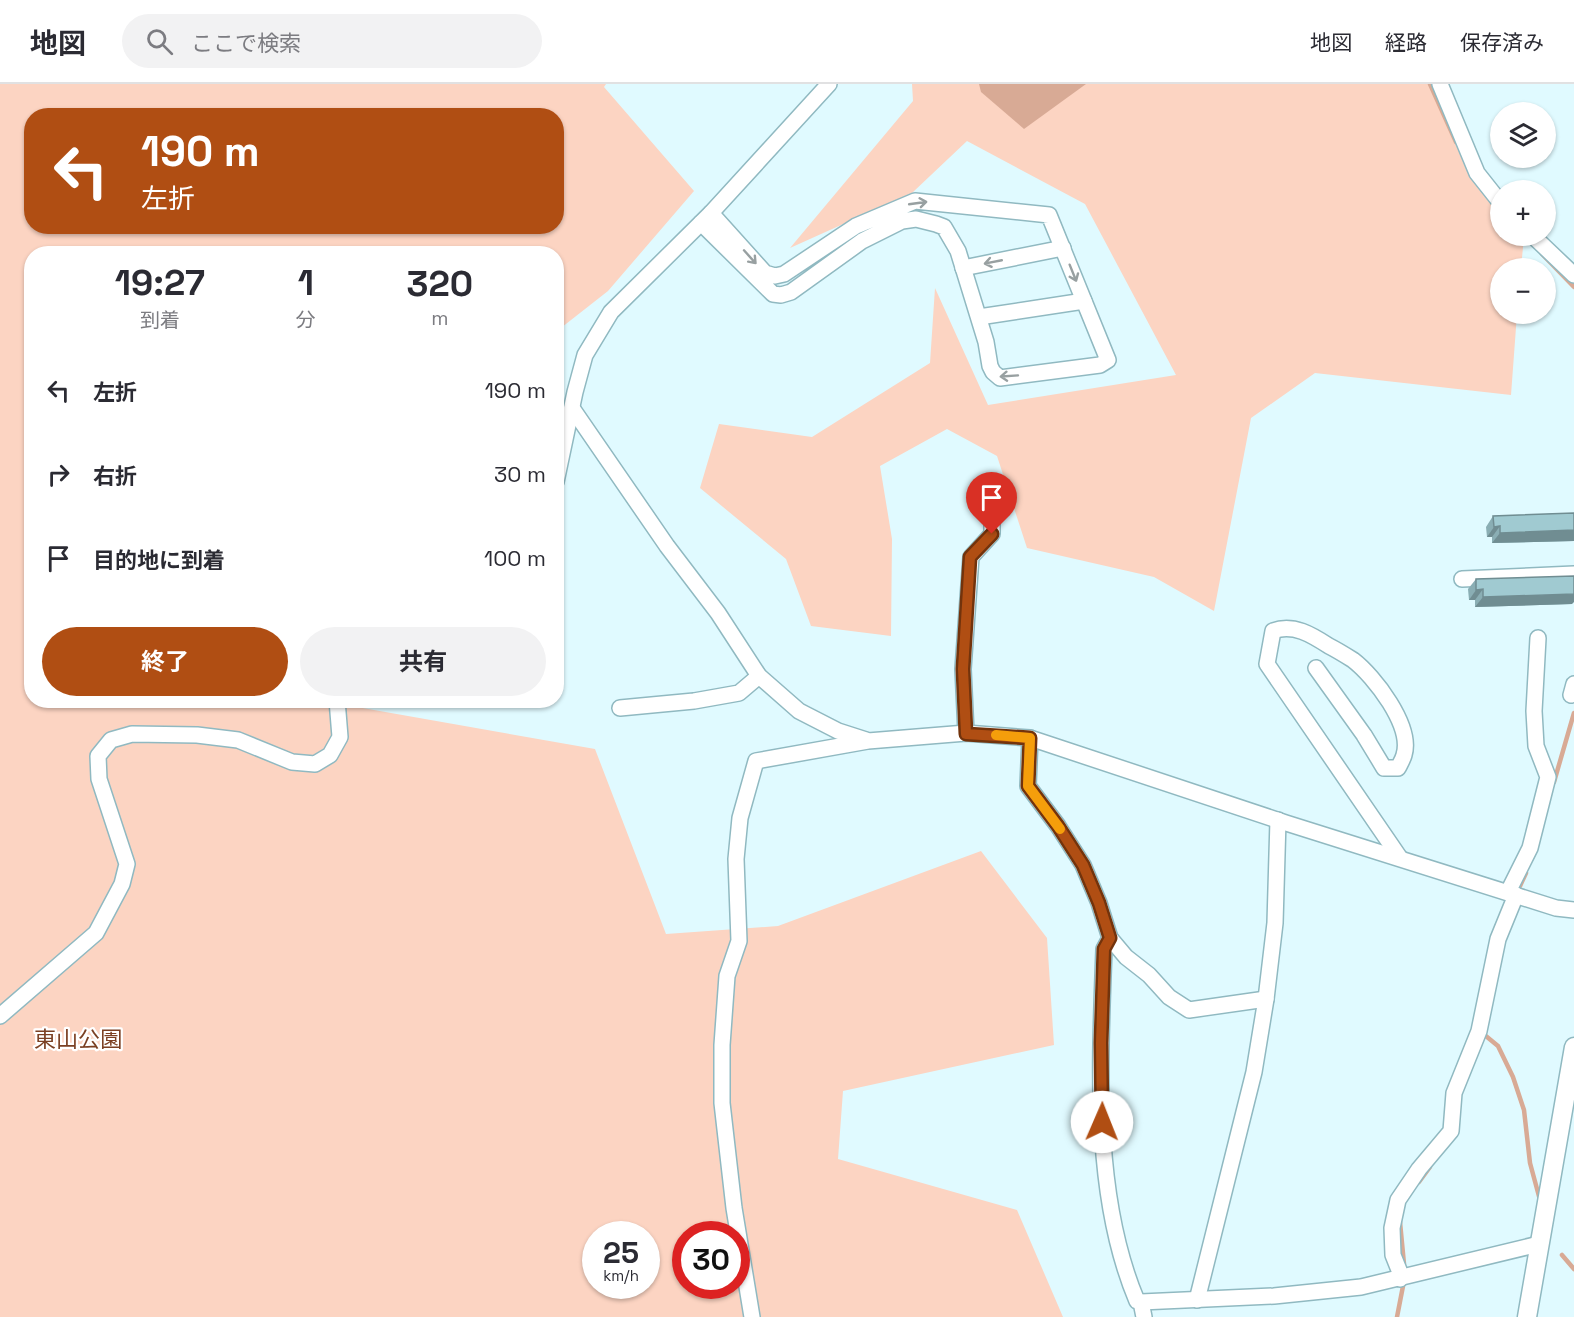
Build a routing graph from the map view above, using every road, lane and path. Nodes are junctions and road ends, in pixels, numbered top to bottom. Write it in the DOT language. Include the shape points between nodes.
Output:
graph roads {
  1 [pos="829,84"];
  2 [pos="1440,84"];
  3 [pos="1490,189"];
  4 [pos="706,218"];
  5 [pos="1544,246"];
  6 [pos="1063,248"];
  7 [pos="963,268"];
  8 [pos="1574,275"];
  9 [pos="1084,301"];
  10 [pos="979,317"];
  11 [pos="572,408"];
  12 [pos="564,445"];
  13 [pos="992,513"];
  14 [pos="1574,574"];
  15 [pos="1462,579"];
  16 [pos="1538,638"];
  17 [pos="1316,668"];
  18 [pos="759,676"];
  19 [pos="338,708"];
  20 [pos="620,708"];
  21 [pos="966,734"];
  22 [pos="1030,738"];
  23 [pos="868,741"];
  24 [pos="1278,820"];
  25 [pos="1400,858"];
  26 [pos="1512,894"];
  27 [pos="1574,910"];
  28 [pos="1110,938"];
  29 [pos="1266,999"];
  30 [pos="0,1016"];
  31 [pos="1574,1047"];
  32 [pos="1539,1244"];
  33 [pos="1400,1279"];
  34 [pos="1197,1300"];
  35 [pos="1143,1310"];
  36 [pos="752,1317"];
  37 [pos="1527,1317"];
  1 -- 4 [label="street"];
  2 -- 3 [label="street" via="1477,173"];
  4 -- 6 [label="street, one-way" via="765,273 775,276 784,274 856,226 915,201 1049,215"];
  4 -- 7 [label="street" via="772,294 791,292 861,241 902,220 916,219 944,227"];
  4 -- 11 [label="street" via="611,312 585,355"];
  5 -- 8 [label="street"];
  6 -- 7 [label="street, one-way"];
  6 -- 9 [label="street, one-way"];
  7 -- 10 [label="street"];
  9 -- 10 [label="street"];
  9 -- 10 [label="street, one-way" via="1108,360 1100,365 1000,378 990,366"];
  11 -- 12 [label="street"];
  11 -- 18 [label="street"];
  13 -- 21 [label="street" via="992,534 970,557 963,669"];
  14 -- 15 [label="street"];
  16 -- 26 [label="street" via="1536,746 1548,777 1530,848"];
  17 -- 25 [label="street" via="1384,768 1398,768 1405,753 1403,731 1397,714 1371,677 1354,661 1310,634 1284,627 1273,631 1267,664"];
  18 -- 20 [label="street" via="739,693"];
  18 -- 23 [label="street" via="799,711"];
  19 -- 30 [label="street" via="340,737 330,755 315,764 292,762 238,740 207,736 132,734 111,740 98,756 99,779 127,864 122,884 96,933"];
  21 -- 22 [label="street"];
  21 -- 23 [label="street"];
  22 -- 24 [label="street"];
  22 -- 28 [label="street" via="1028,786 1083,865"];
  23 -- 36 [label="street" via="756,760 740,818 736,860 739,941 727,976 722,1103"];
  24 -- 25 [label="street"];
  24 -- 29 [label="street" via="1275,923"];
  25 -- 26 [label="street"];
  26 -- 27 [label="street"];
  26 -- 33 [label="street" via="1498,939 1479,1031 1454,1093 1451,1131 1398,1200 1392,1228 1393,1255"];
  28 -- 29 [label="street" via="1169,997 1189,1010"];
  28 -- 35 [label="street" via="1104,949 1101,1043 1107,1180 1119,1243"];
  29 -- 34 [label="street" via="1254,1072"];
  31 -- 32 [label="main road"];
  32 -- 33 [label="street"];
  32 -- 37 [label="main road"];
  33 -- 34 [label="street" via="1274,1296"];
  34 -- 35 [label="street"];
}
